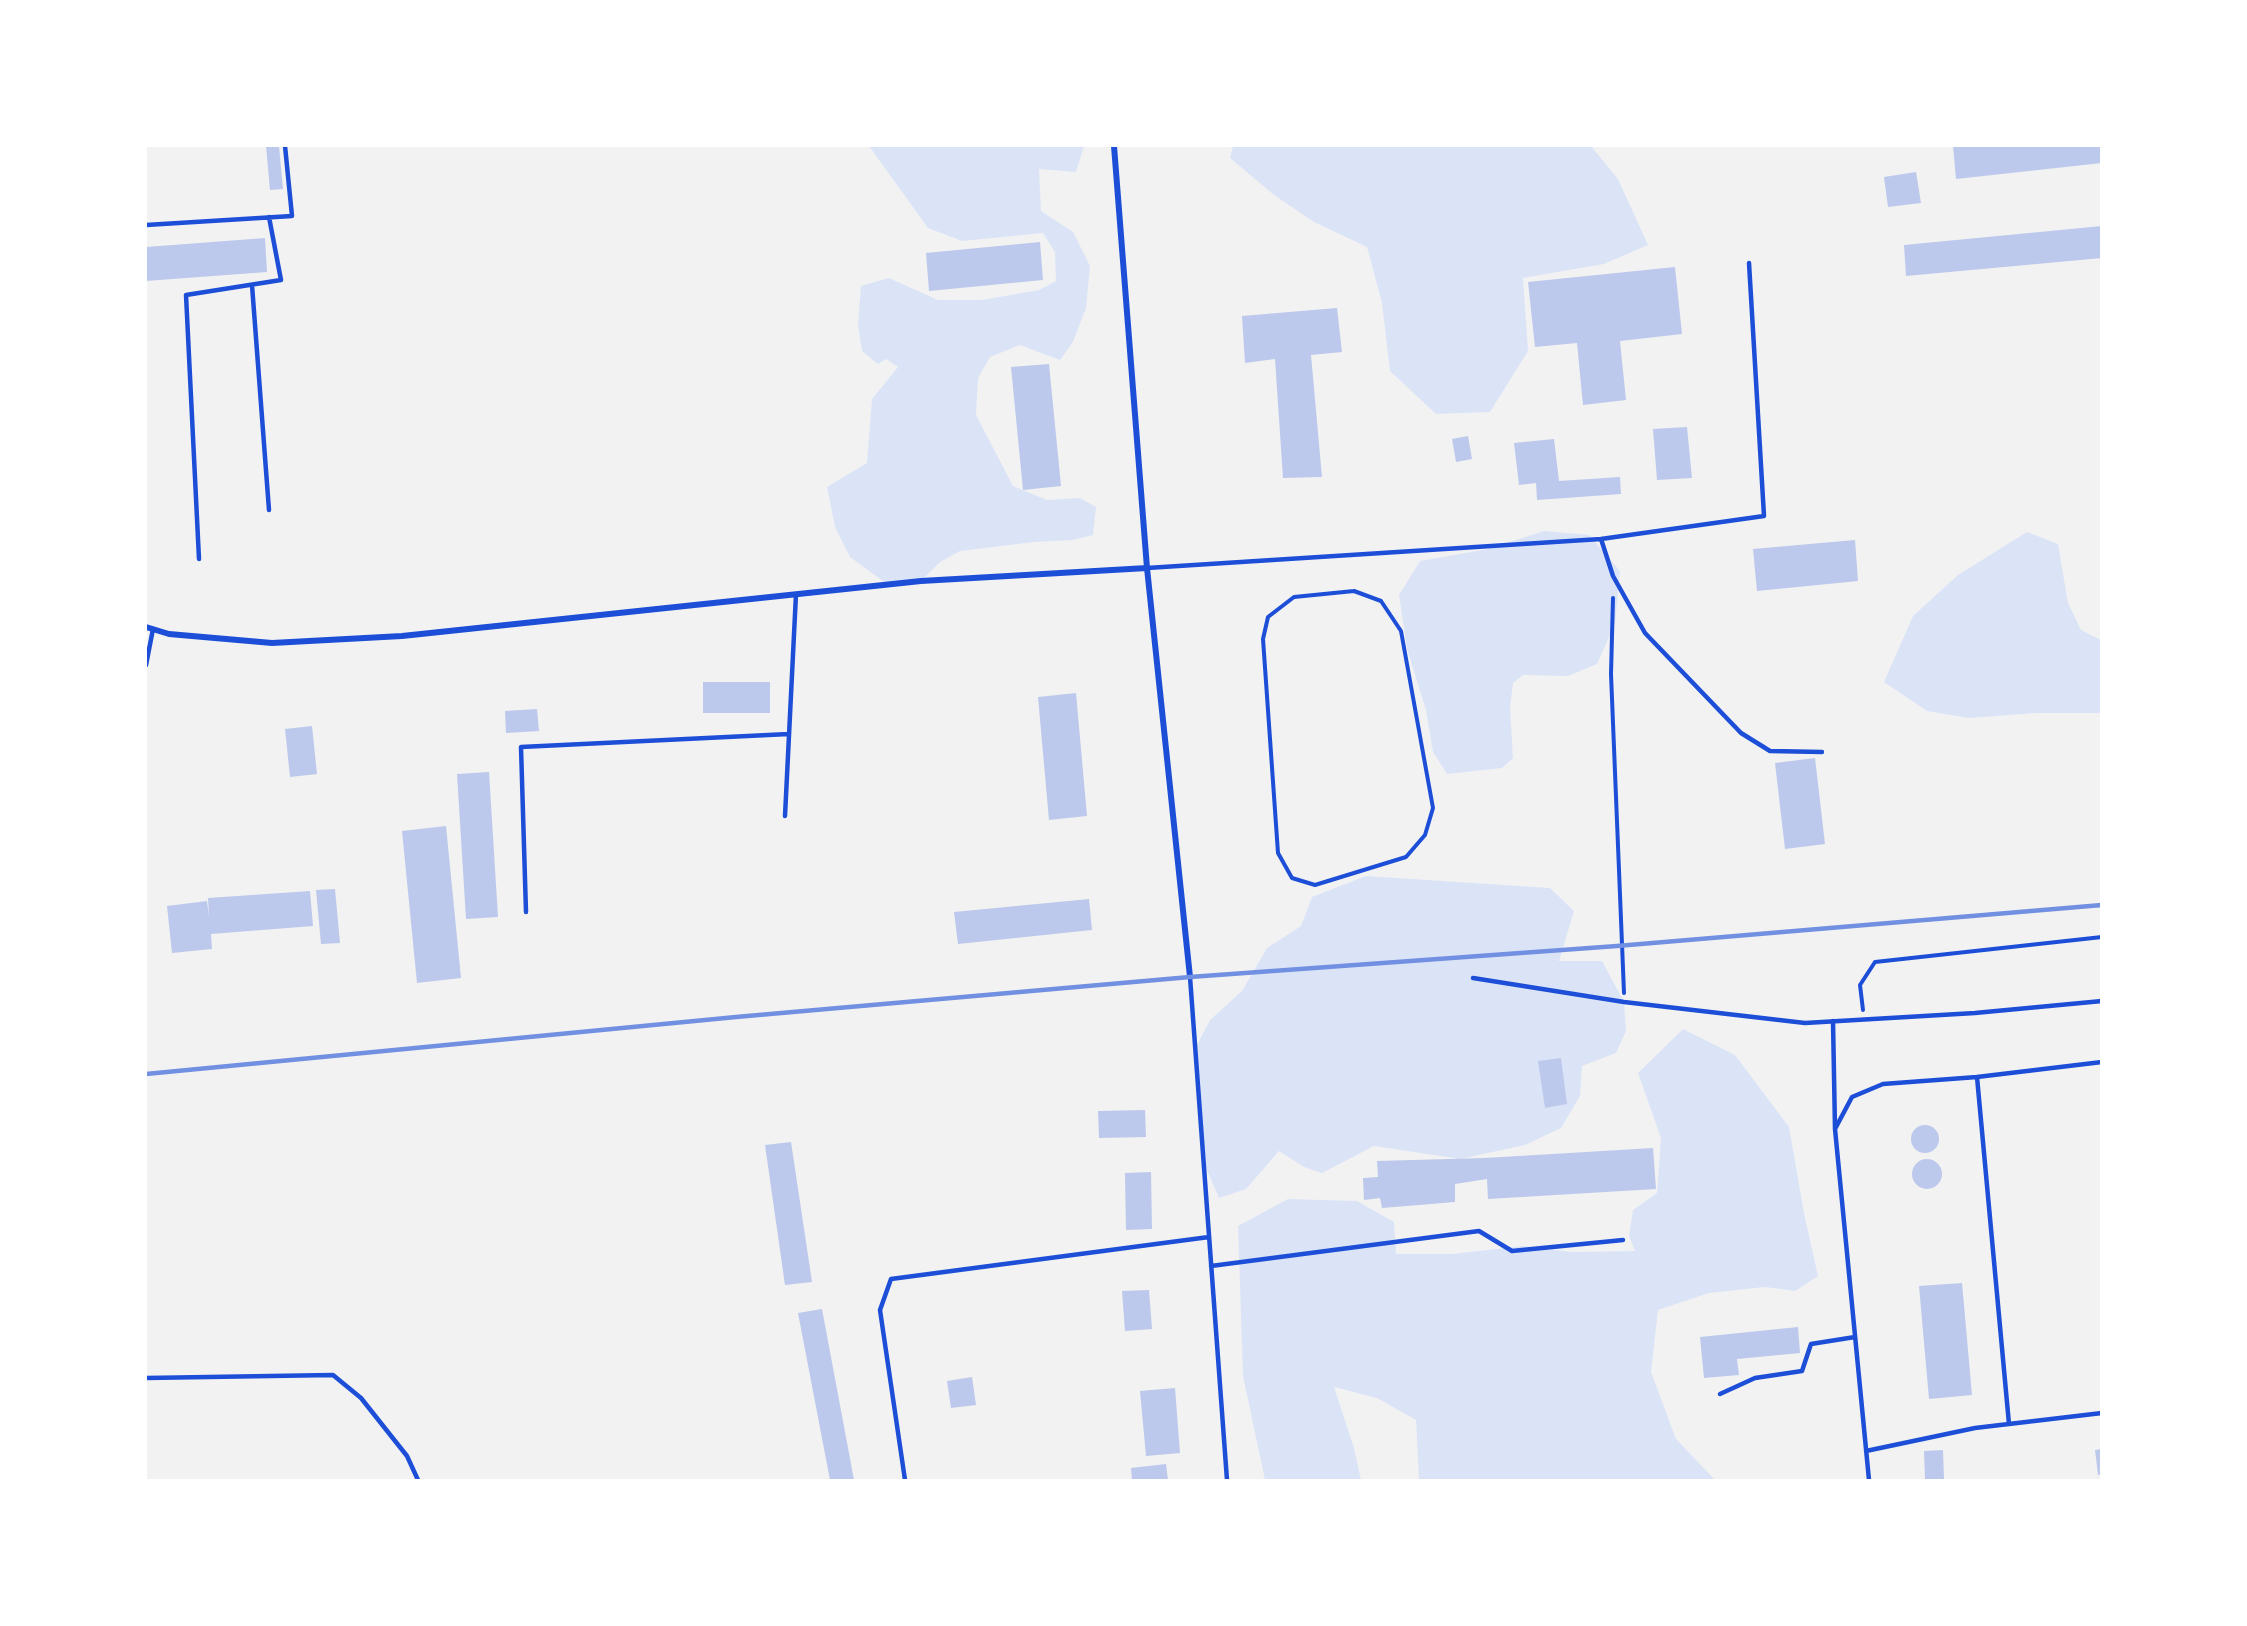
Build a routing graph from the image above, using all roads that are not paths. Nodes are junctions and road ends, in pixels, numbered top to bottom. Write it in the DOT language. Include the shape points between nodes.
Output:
graph roads {
  1 [pos="285,146"];
  2 [pos="1114,146"];
  3 [pos="269,217"];
  4 [pos="146,225"];
  5 [pos="1749,263"];
  6 [pos="252,285"];
  7 [pos="269,510"];
  8 [pos="1602,539"];
  9 [pos="199,560"];
  10 [pos="1146,568"];
  11 [pos="796,594"];
  12 [pos="149,628"];
  13 [pos="146,665"];
  14 [pos="789,734"];
  15 [pos="1822,752"];
  16 [pos="785,816"];
  17 [pos="526,912"];
  18 [pos="1190,977"];
  19 [pos="1473,978"];
  20 [pos="2102,1000"];
  21 [pos="1833,1021"];
  22 [pos="2102,1062"];
  23 [pos="1977,1077"];
  24 [pos="1835,1129"];
  25 [pos="1209,1237"];
  26 [pos="1623,1240"];
  27 [pos="1211,1266"];
  28 [pos="1855,1337"];
  29 [pos="146,1378"];
  30 [pos="1720,1394"];
  31 [pos="2102,1413"];
  32 [pos="2009,1424"];
  33 [pos="1866,1451"];
  34 [pos="418,1480"];
  35 [pos="905,1480"];
  36 [pos="1227,1480"];
  37 [pos="1869,1480"];
  1 -- 3 [label="lane" via="291,216"];
  2 -- 10 [label="street"];
  3 -- 4 [label="lane"];
  3 -- 6 [label="lane" via="281,280"];
  5 -- 8 [label="lane" via="1764,516"];
  6 -- 7 [label="lane"];
  6 -- 9 [label="lane" via="186,295"];
  8 -- 10 [label="lane"];
  8 -- 15 [label="lane" via="1613,576 1645,633 1741,733 1770,751"];
  10 -- 11 [label="street" via="921,581"];
  10 -- 18 [label="street"];
  11 -- 12 [label="street" via="402,636 284,643 169,634"];
  11 -- 14 [label="lane"];
  12 -- 13 [label="lane"];
  14 -- 16 [label="lane"];
  14 -- 17 [label="lane" via="521,747"];
  18 -- 25 [label="lane"];
  19 -- 21 [label="lane" via="1624,1002 1806,1023"];
  20 -- 21 [label="lane" via="1975,1013"];
  21 -- 24 [label="lane"];
  22 -- 23 [label="lane"];
  23 -- 24 [label="lane" via="1883,1084 1852,1097"];
  23 -- 32 [label="lane"];
  24 -- 28 [label="lane"];
  25 -- 27 [label="lane"];
  25 -- 35 [label="lane" via="891,1279 880,1310"];
  26 -- 27 [label="lane" via="1512,1251 1479,1231"];
  27 -- 36 [label="lane"];
  28 -- 30 [label="lane" via="1811,1344 1802,1371 1755,1378"];
  28 -- 33 [label="lane"];
  29 -- 34 [label="lane" via="333,1375 361,1398 407,1456"];
  31 -- 32 [label="lane"];
  32 -- 33 [label="lane"];
  33 -- 37 [label="lane"];
}
